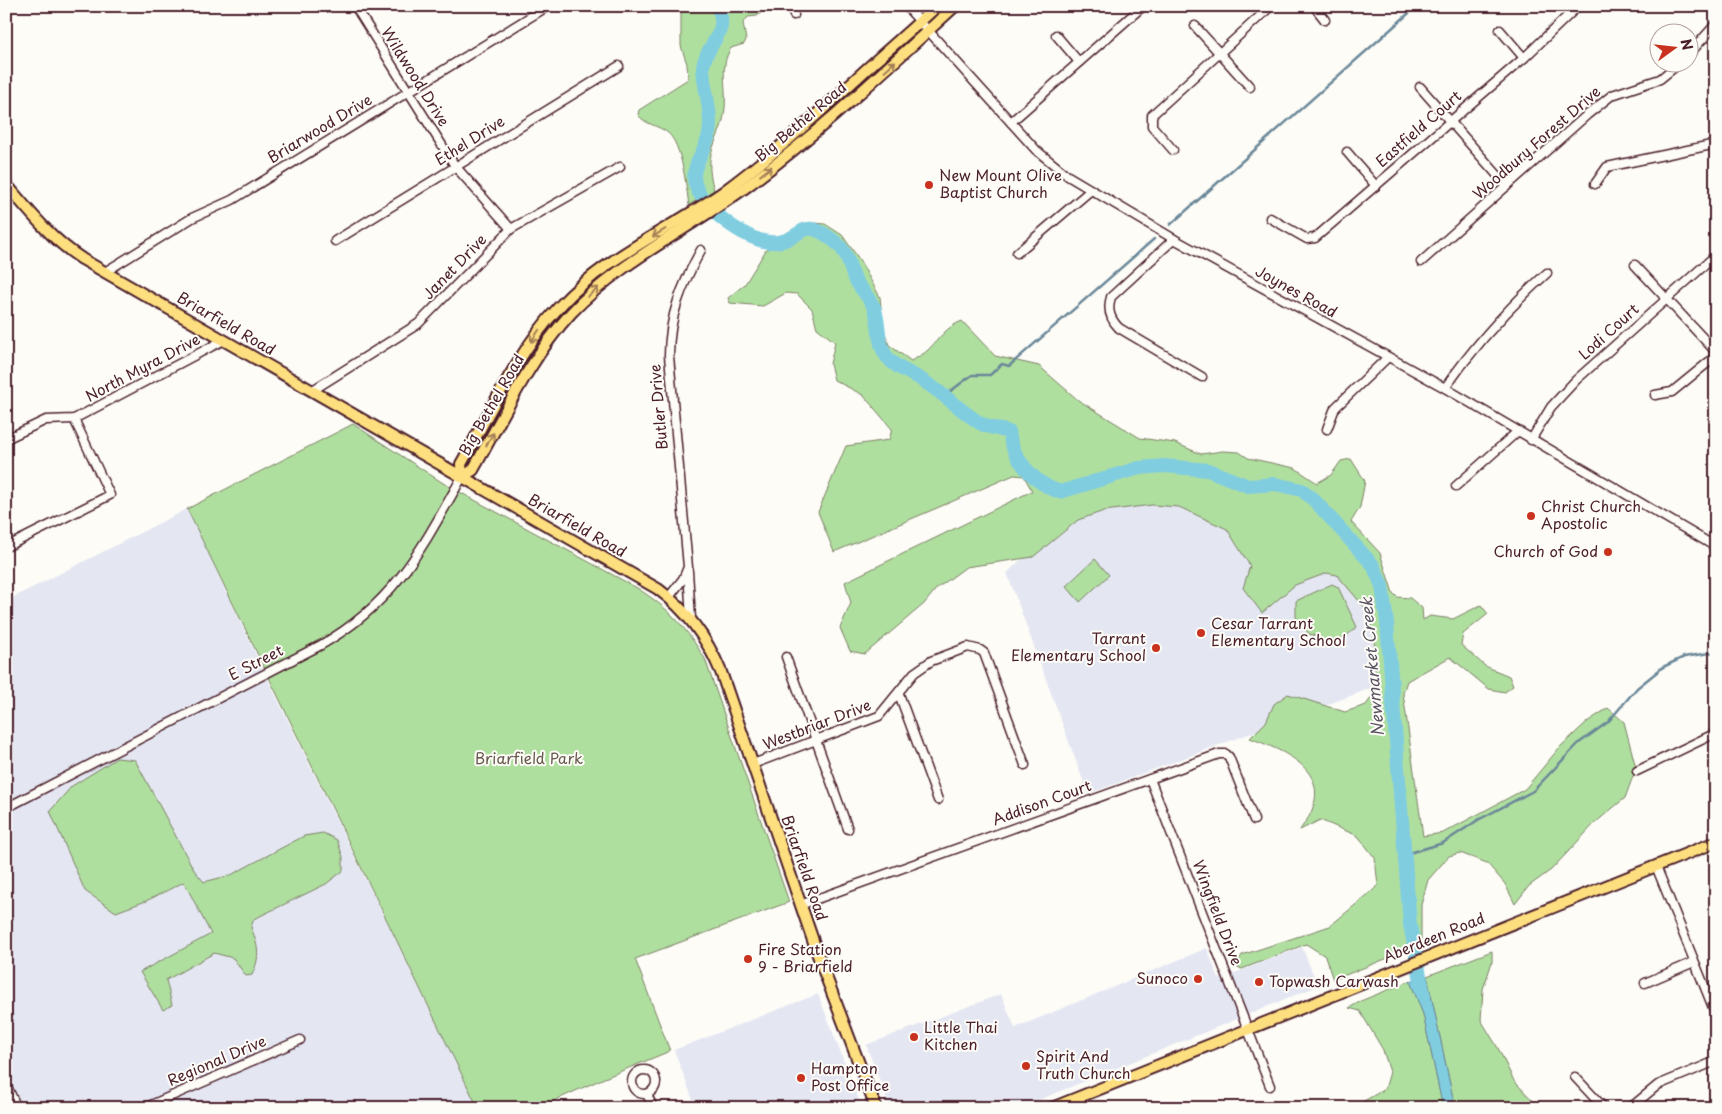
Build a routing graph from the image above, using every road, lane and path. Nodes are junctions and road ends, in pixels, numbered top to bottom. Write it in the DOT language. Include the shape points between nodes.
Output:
graph roads {
  1 [pos="366,6"];
  2 [pos="548,6"];
  3 [pos="792,6"];
  4 [pos="906,6"];
  5 [pos="937,6"];
  6 [pos="955,6"];
  7 [pos="1143,6"];
  8 [pos="1271,6"];
  9 [pos="1314,6"];
  10 [pos="1578,6"];
  11 [pos="357,9"];
  12 [pos="794,15"];
  13 [pos="1325,20"];
  14 [pos="920,22"];
  15 [pos="1716,24"];
  16 [pos="1195,26"];
  17 [pos="1500,30"];
  18 [pos="927,31"];
  19 [pos="1056,35"];
  20 [pos="1700,42"];
  21 [pos="1219,53"];
  22 [pos="1524,58"];
  23 [pos="1079,62"];
  24 [pos="619,66"];
  25 [pos="1669,72"];
  26 [pos="1250,87"];
  27 [pos="1420,87"];
  28 [pos="408,92"];
  29 [pos="1449,120"];
  30 [pos="1011,122"];
  31 [pos="1716,144"];
  32 [pos="1173,150"];
  33 [pos="1346,152"];
  34 [pos="455,166"];
  35 [pos="620,167"];
  36 [pos="6,184"];
  37 [pos="1595,184"];
  38 [pos="1376,186"];
  39 [pos="1506,186"];
  40 [pos="1091,190"];
  41 [pos="724,196"];
  42 [pos="1270,218"];
  43 [pos="511,229"];
  44 [pos="1174,239"];
  45 [pos="335,241"];
  46 [pos="701,250"];
  47 [pos="1017,254"];
  48 [pos="1716,255"];
  49 [pos="1421,262"];
  50 [pos="1635,265"];
  51 [pos="105,272"];
  52 [pos="1547,273"];
  53 [pos="1667,299"];
  54 [pos="224,340"];
  55 [pos="1716,352"];
  56 [pos="1716,356"];
  57 [pos="1387,358"];
  58 [pos="1202,377"];
  59 [pos="1445,388"];
  60 [pos="313,390"];
  61 [pos="1655,395"];
  62 [pos="74,419"];
  63 [pos="1327,429"];
  64 [pos="1517,432"];
  65 [pos="6,439"];
  66 [pos="1531,440"];
  67 [pos="462,477"];
  68 [pos="1456,486"];
  69 [pos="6,546"];
  70 [pos="1716,547"];
  71 [pos="688,567"];
  72 [pos="668,597"];
  73 [pos="691,619"];
  74 [pos="786,657"];
  75 [pos="899,694"];
  76 [pos="1716,733"];
  77 [pos="816,742"];
  78 [pos="753,764"];
  79 [pos="1026,765"];
  80 [pos="1637,771"];
  81 [pos="1150,779"];
  82 [pos="938,800"];
  83 [pos="6,808"];
  84 [pos="1254,820"];
  85 [pos="848,829"];
  86 [pos="1716,842"];
  87 [pos="1656,866"];
  88 [pos="800,905"];
  89 [pos="1694,962"];
  90 [pos="1645,983"];
  91 [pos="1716,1015"];
  92 [pos="1248,1029"];
  93 [pos="300,1040"];
  94 [pos="1716,1062"];
  95 [pos="1575,1077"];
  96 [pos="6,1084"];
  97 [pos="1270,1086"];
  98 [pos="647,1094"];
  99 [pos="17,1108"];
  100 [pos="144,1108"];
  101 [pos="653,1108"];
  102 [pos="876,1108"];
  103 [pos="1052,1108"];
  104 [pos="1604,1108"];
  105 [pos="1630,1108"];
  1 -- 11 [label="street"];
  2 -- 28 [label="street, Briarwood Drive"];
  3 -- 12 [label="street"];
  4 -- 14 [label="street, Joynes Road"];
  5 -- 14 [label="main road, Big Bethel Road"];
  6 -- 18 [label="main road, Big Bethel Road"];
  7 -- 23 [label="street"];
  8 -- 21 [label="street"];
  9 -- 13 [label="street"];
  10 -- 22 [label="street, Eastfield Court"];
  11 -- 28 [label="street, Wildwood Drive"];
  14 -- 18 [label="street, Joynes Road"];
  14 -- 41 [label="main road, Big Bethel Road"];
  15 -- 20 [label="street"];
  16 -- 21 [label="street"];
  17 -- 22 [label="street"];
  18 -- 30 [label="street, Joynes Road"];
  41 -- 18 [label="main road, Big Bethel Road, one-way" via="821,127"];
  19 -- 23 [label="street"];
  21 -- 26 [label="street"];
  21 -- 32 [label="street" via="1152,115 1152,126"];
  22 -- 29 [label="street, Eastfield Court"];
  23 -- 30 [label="street"];
  24 -- 34 [label="street, Ethel Drive"];
  25 -- 39 [label="street, Woodbury Forest Drive" via="1660,79 1612,95"];
  27 -- 29 [label="street"];
  28 -- 34 [label="street, Wildwood Drive"];
  28 -- 51 [label="street, Briarwood Drive" via="232,200 192,218"];
  29 -- 38 [label="street, Eastfield Court"];
  29 -- 39 [label="street"];
  30 -- 40 [label="street, Joynes Road" via="1046,159"];
  31 -- 37 [label="street" via="1608,167"];
  33 -- 38 [label="street"];
  34 -- 43 [label="street, Wildwood Drive"];
  34 -- 45 [label="street, Ethel Drive"];
  35 -- 43 [label="street, Janet Drive"];
  36 -- 51 [label="main road, Briarfield Road" via="42,227 64,247"];
  38 -- 42 [label="street, Eastfield Court" via="1315,238 1307,239"];
  39 -- 49 [label="street, Woodbury Forest Drive"];
  40 -- 44 [label="street, Joynes Road"];
  40 -- 47 [label="street"];
  41 -- 67 [label="main road, Big Bethel Road" via="614,275 571,313 544,348 473,470"];
  43 -- 60 [label="street, Janet Drive" via="418,324"];
  44 -- 57 [label="street, Joynes Road"];
  44 -- 58 [label="street" via="1116,292 1109,305 1110,314 1112,322 1119,328"];
  46 -- 71 [label="street, Butler Drive" via="682,285 669,333"];
  48 -- 53 [label="street, Lodi Court"];
  50 -- 53 [label="street"];
  51 -- 54 [label="main road, Briarfield Road"];
  52 -- 59 [label="street" via="1496,321"];
  53 -- 55 [label="street"];
  53 -- 66 [label="street, Lodi Court" via="1576,380 1551,407"];
  54 -- 60 [label="main road, Briarfield Road"];
  54 -- 62 [label="street, North Myra Drive"];
  56 -- 61 [label="street" via="1672,392"];
  57 -- 59 [label="street, Joynes Road"];
  57 -- 63 [label="street" via="1335,408"];
  59 -- 64 [label="street, Joynes Road"];
  60 -- 67 [label="main road, Briarfield Road"];
  62 -- 65 [label="street" via="46,420"];
  62 -- 69 [label="street" via="110,495"];
  64 -- 66 [label="street, Joynes Road"];
  64 -- 68 [label="street"];
  66 -- 70 [label="street, Joynes Road"];
  67 -- 72 [label="main road, Briarfield Road"];
  67 -- 83 [label="street, E Street" via="412,563 382,600 355,624 321,645"];
  71 -- 72 [label="street"];
  71 -- 73 [label="street, Butler Drive"];
  72 -- 73 [label="main road, Briarfield Road"];
  73 -- 78 [label="main road, Briarfield Road" via="715,656"];
  74 -- 77 [label="street"];
  75 -- 77 [label="street, Westbriar Drive" via="879,716"];
  75 -- 79 [label="street, Westbriar Drive" via="914,674 931,661 968,647 980,650"];
  75 -- 82 [label="street"];
  76 -- 80 [label="street"];
  77 -- 78 [label="street, Westbriar Drive"];
  77 -- 85 [label="street"];
  78 -- 88 [label="main road, Briarfield Road"];
  81 -- 84 [label="street, Addison Court" via="1226,754"];
  81 -- 88 [label="street, Addison Court"];
  81 -- 92 [label="street, Wingfield Drive"];
  86 -- 87 [label="main road, Aberdeen Road"];
  87 -- 89 [label="street"];
  87 -- 92 [label="main road, Aberdeen Road"];
  88 -- 102 [label="main road, Briarfield Road"];
  89 -- 90 [label="street"];
  89 -- 91 [label="street"];
  92 -- 97 [label="street, Wingfield Drive"];
  92 -- 103 [label="main road, Aberdeen Road"];
  93 -- 100 [label="street, Regional Drive"];
  94 -- 105 [label="street" via="1658,1085"];
  95 -- 104 [label="street"];
  96 -- 99 [label="street"];
  98 -- 101 [label="street"];
}
